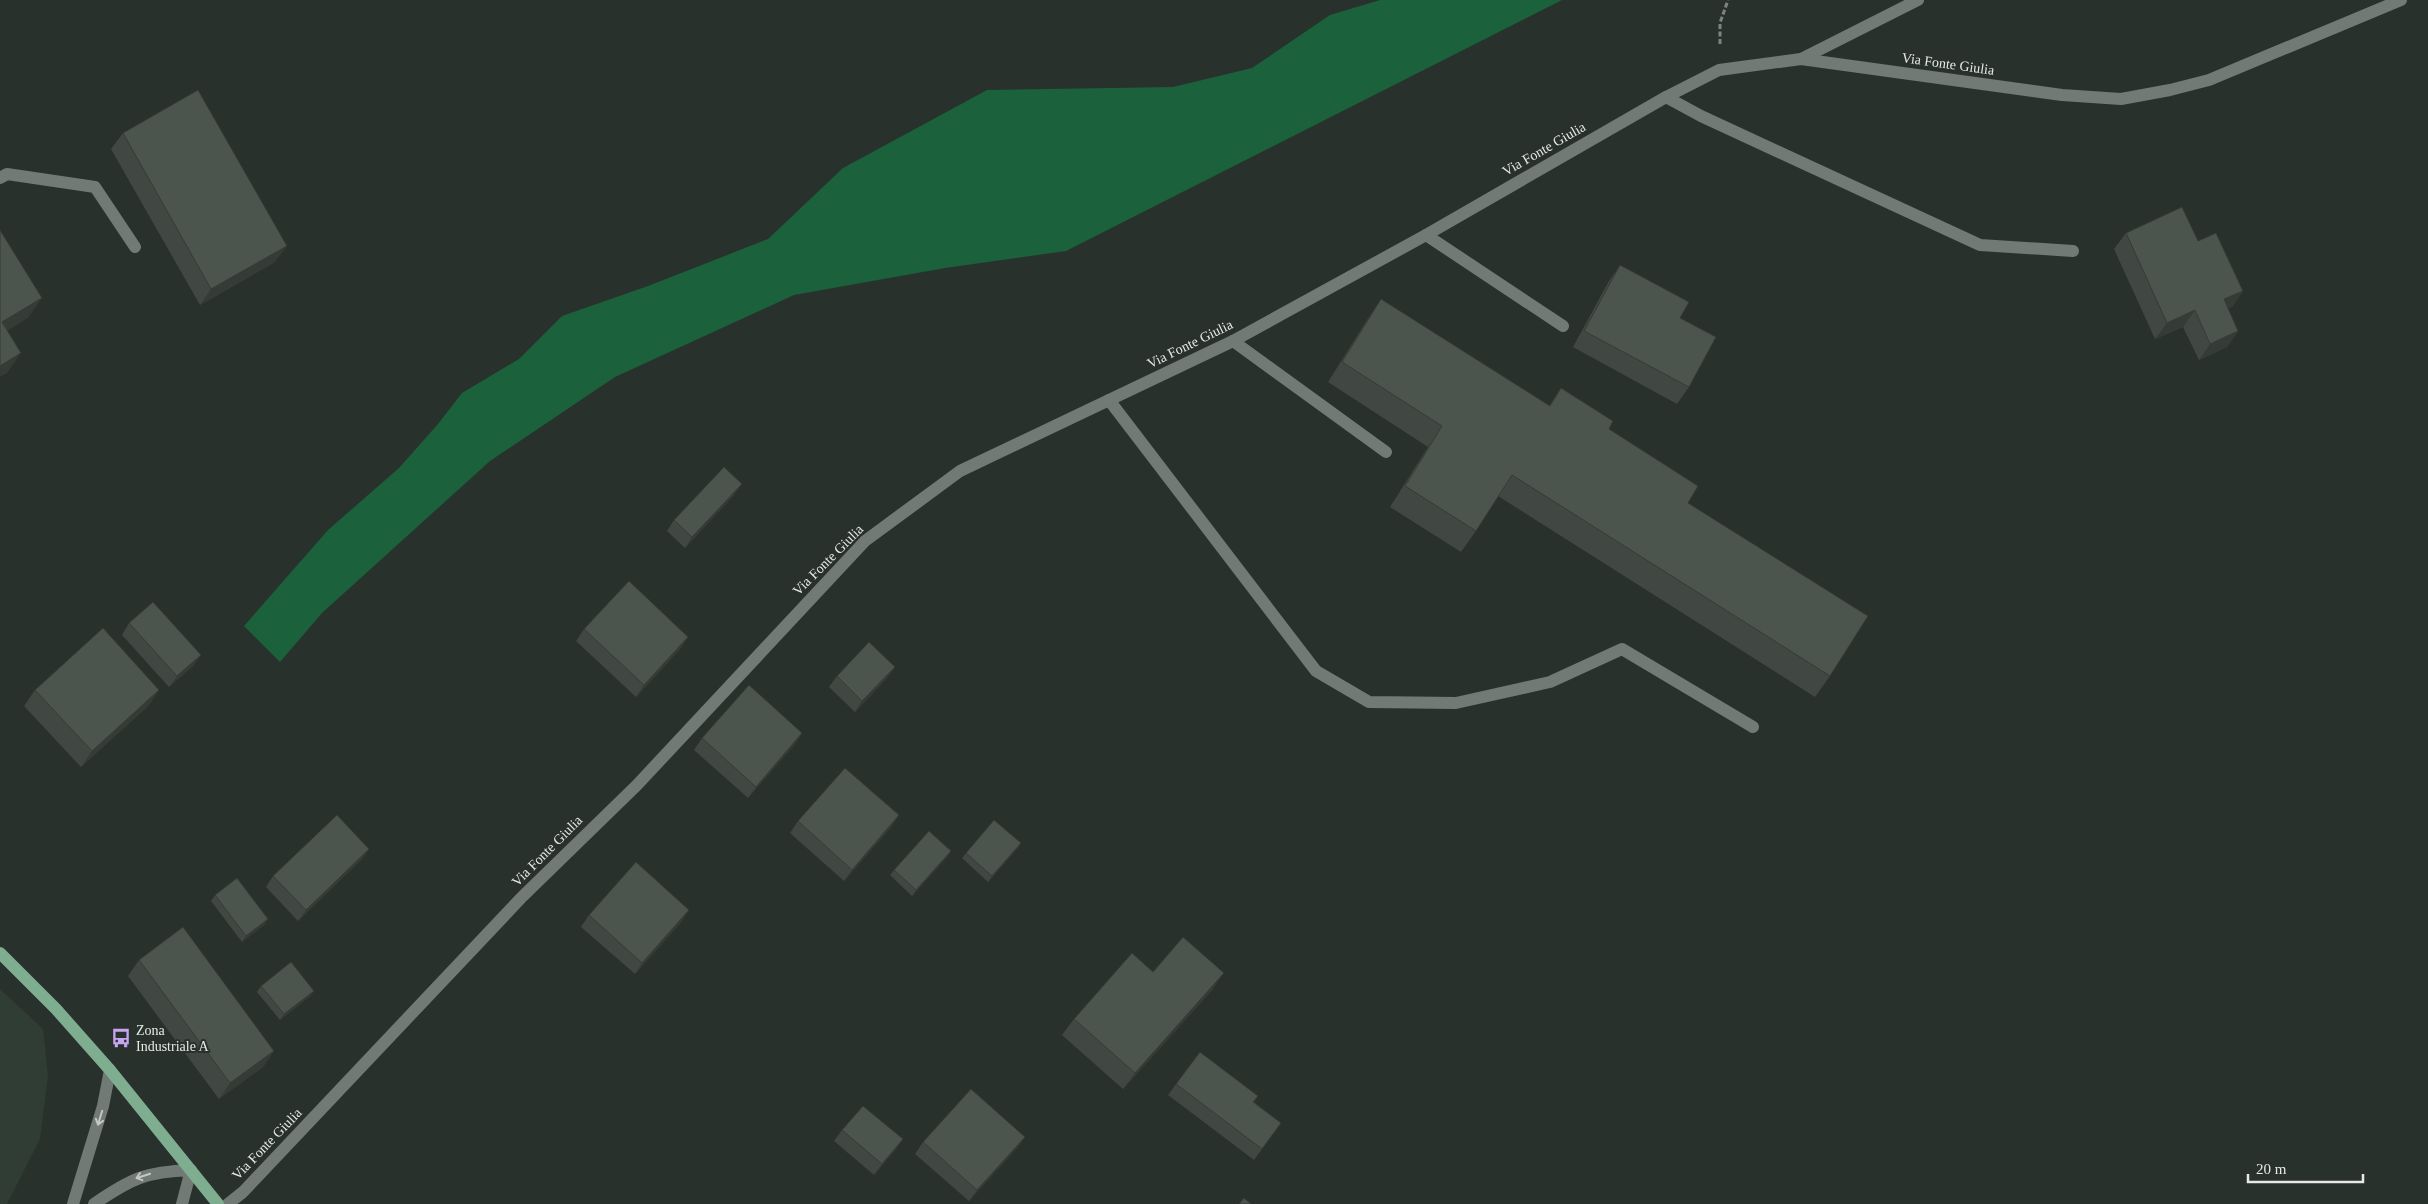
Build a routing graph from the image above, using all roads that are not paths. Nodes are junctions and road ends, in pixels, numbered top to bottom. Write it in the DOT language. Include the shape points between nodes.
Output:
graph roads {
  1 [pos="1918,0"];
  2 [pos="2401,0"];
  3 [pos="1802,59"];
  4 [pos="1666,96"];
  5 [pos="0,178"];
  6 [pos="1426,235"];
  7 [pos="135,247"];
  8 [pos="2074,251"];
  9 [pos="1563,326"];
  10 [pos="1233,341"];
  11 [pos="1109,400"];
  12 [pos="1386,452"];
  13 [pos="1753,727"];
  14 [pos="0,953"];
  15 [pos="110,1070"];
  16 [pos="191,1170"];
  17 [pos="73,1204"];
  18 [pos="94,1204"];
  19 [pos="182,1204"];
  20 [pos="218,1204"];
  21 [pos="228,1204"];
  1 -- 3 [label="street"];
  2 -- 3 [label="street, Via Fonte Giulia" via="2209,80 2121,99 2062,95"];
  3 -- 4 [label="street, Via Fonte Giulia" via="1719,70"];
  4 -- 6 [label="street, Via Fonte Giulia"];
  4 -- 8 [label="street" via="1701,116 1980,244"];
  5 -- 7 [label="street" via="7,174 95,187"];
  6 -- 9 [label="street"];
  6 -- 10 [label="street, Via Fonte Giulia"];
  10 -- 11 [label="street, Via Fonte Giulia"];
  10 -- 12 [label="street"];
  11 -- 13 [label="street" via="1316,671 1369,702 1456,703 1550,682 1622,649"];
  11 -- 21 [label="street, Via Fonte Giulia" via="960,471 865,541 637,784 522,897 243,1192"];
  14 -- 15 [label="main road"];
  15 -- 16 [label="main road"];
  15 -- 17 [label="street, one-way" via="103,1106"];
  16 -- 18 [label="street, one-way" via="160,1171 127,1182"];
  16 -- 19 [label="street"];
  16 -- 20 [label="main road"];
}
